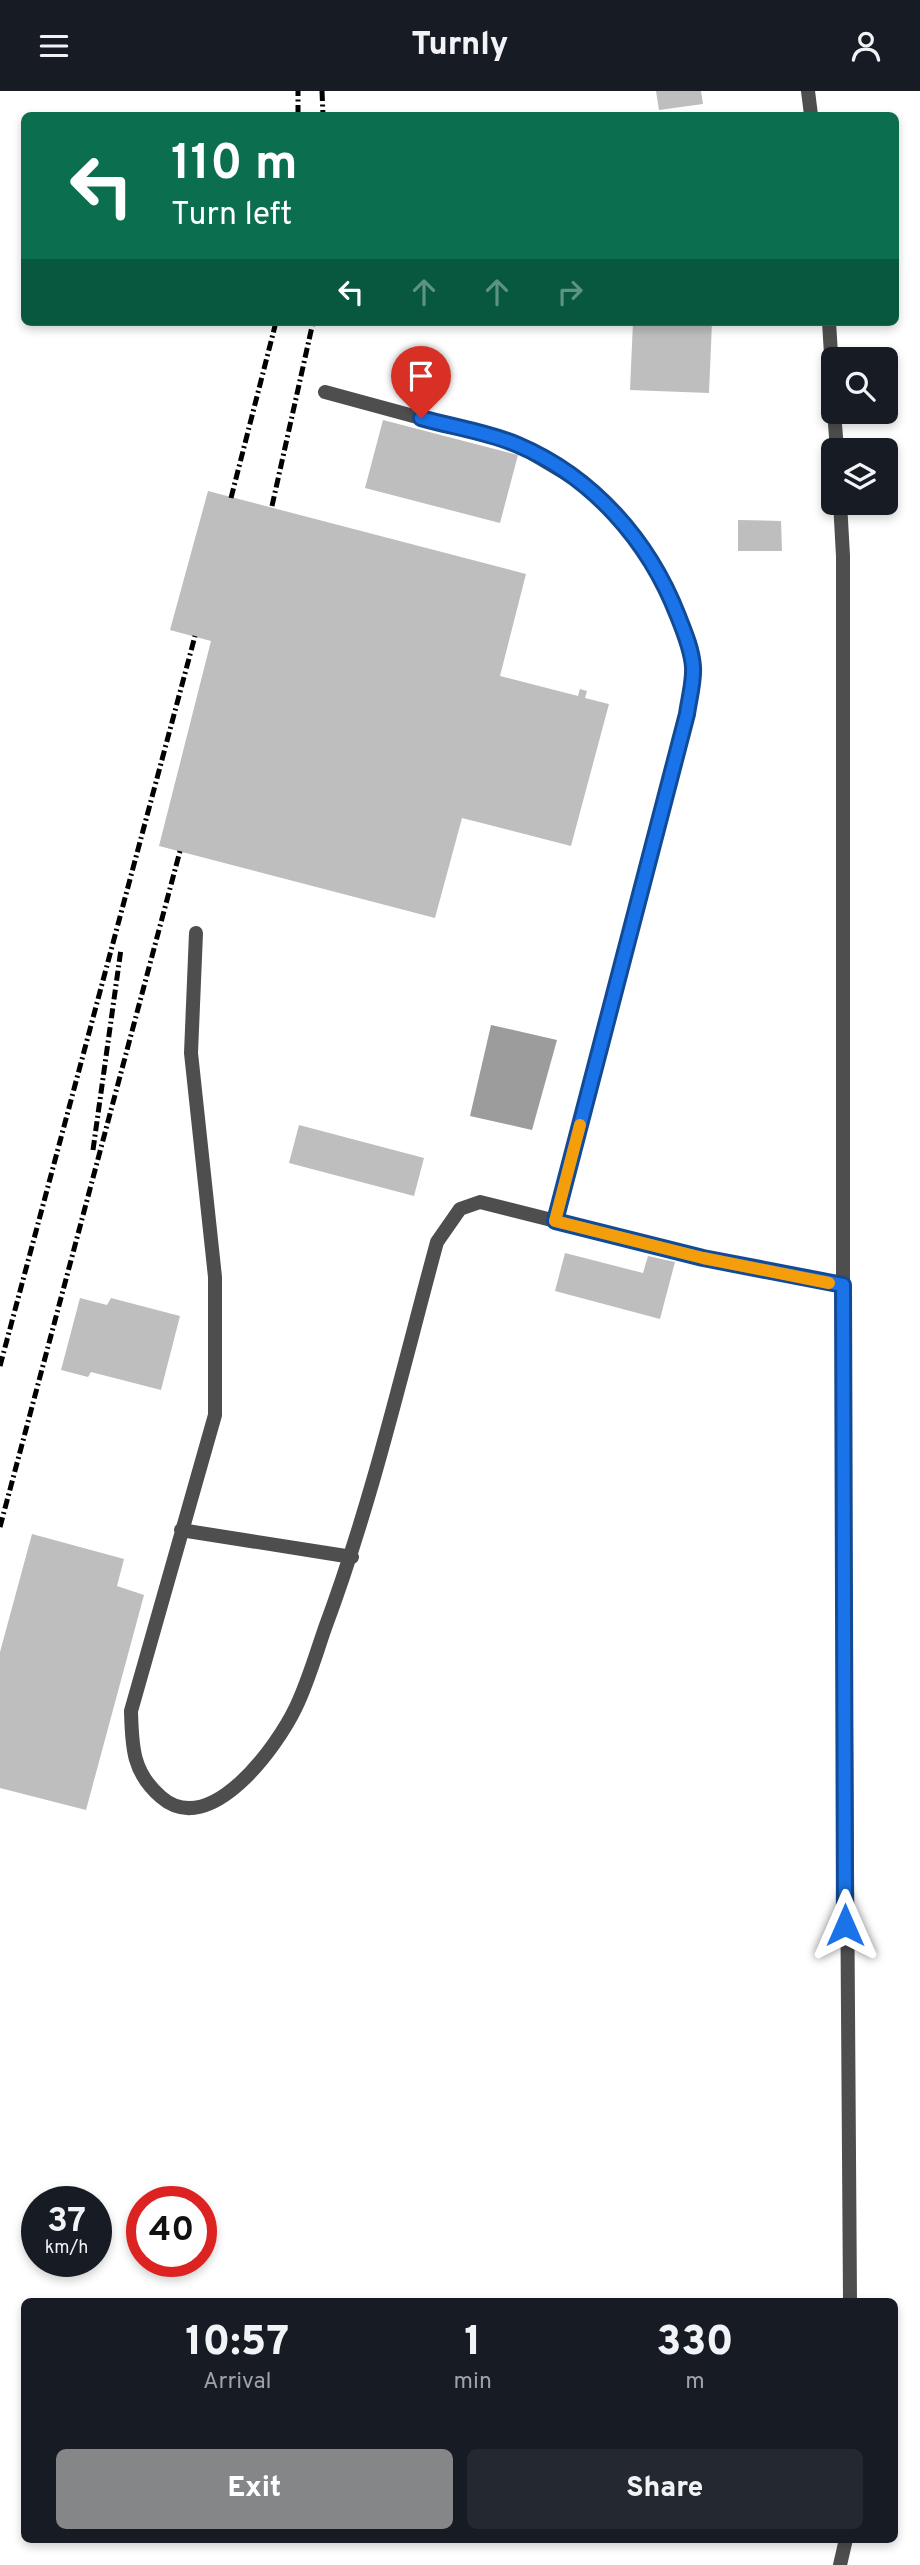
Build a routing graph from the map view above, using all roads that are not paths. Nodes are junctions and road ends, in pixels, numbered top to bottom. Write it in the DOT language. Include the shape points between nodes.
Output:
graph roads {
  1 [pos="808,91"];
  2 [pos="811,112"];
  3 [pos="829,326"];
  4 [pos="831,347"];
  5 [pos="325,393"];
  6 [pos="841,515"];
  7 [pos="196,933"];
  8 [pos="555,1221"];
  9 [pos="843,1285"];
  10 [pos="181,1530"];
  11 [pos="352,1557"];
  12 [pos="850,2298"];
  13 [pos="845,2543"];
  14 [pos="841,2565"];
  1 -- 2 [label="street"];
  3 -- 4 [label="street"];
  5 -- 8 [label="street" via="516,444 583,484 646,551 686,635 693,667 687,714"];
  6 -- 9 [label="street"];
  7 -- 10 [label="street" via="191,1053 215,1277 217,1380 215,1415"];
  8 -- 9 [label="street" via="703,1258"];
  8 -- 11 [label="street" via="480,1202 460,1209 437,1241"];
  9 -- 12 [label="street"];
  10 -- 11 [label="street"];
  10 -- 11 [label="street" via="131,1711 132,1757 159,1796 173,1806 195,1810 214,1803 250,1775 295,1709"];
  13 -- 14 [label="street"];
}
